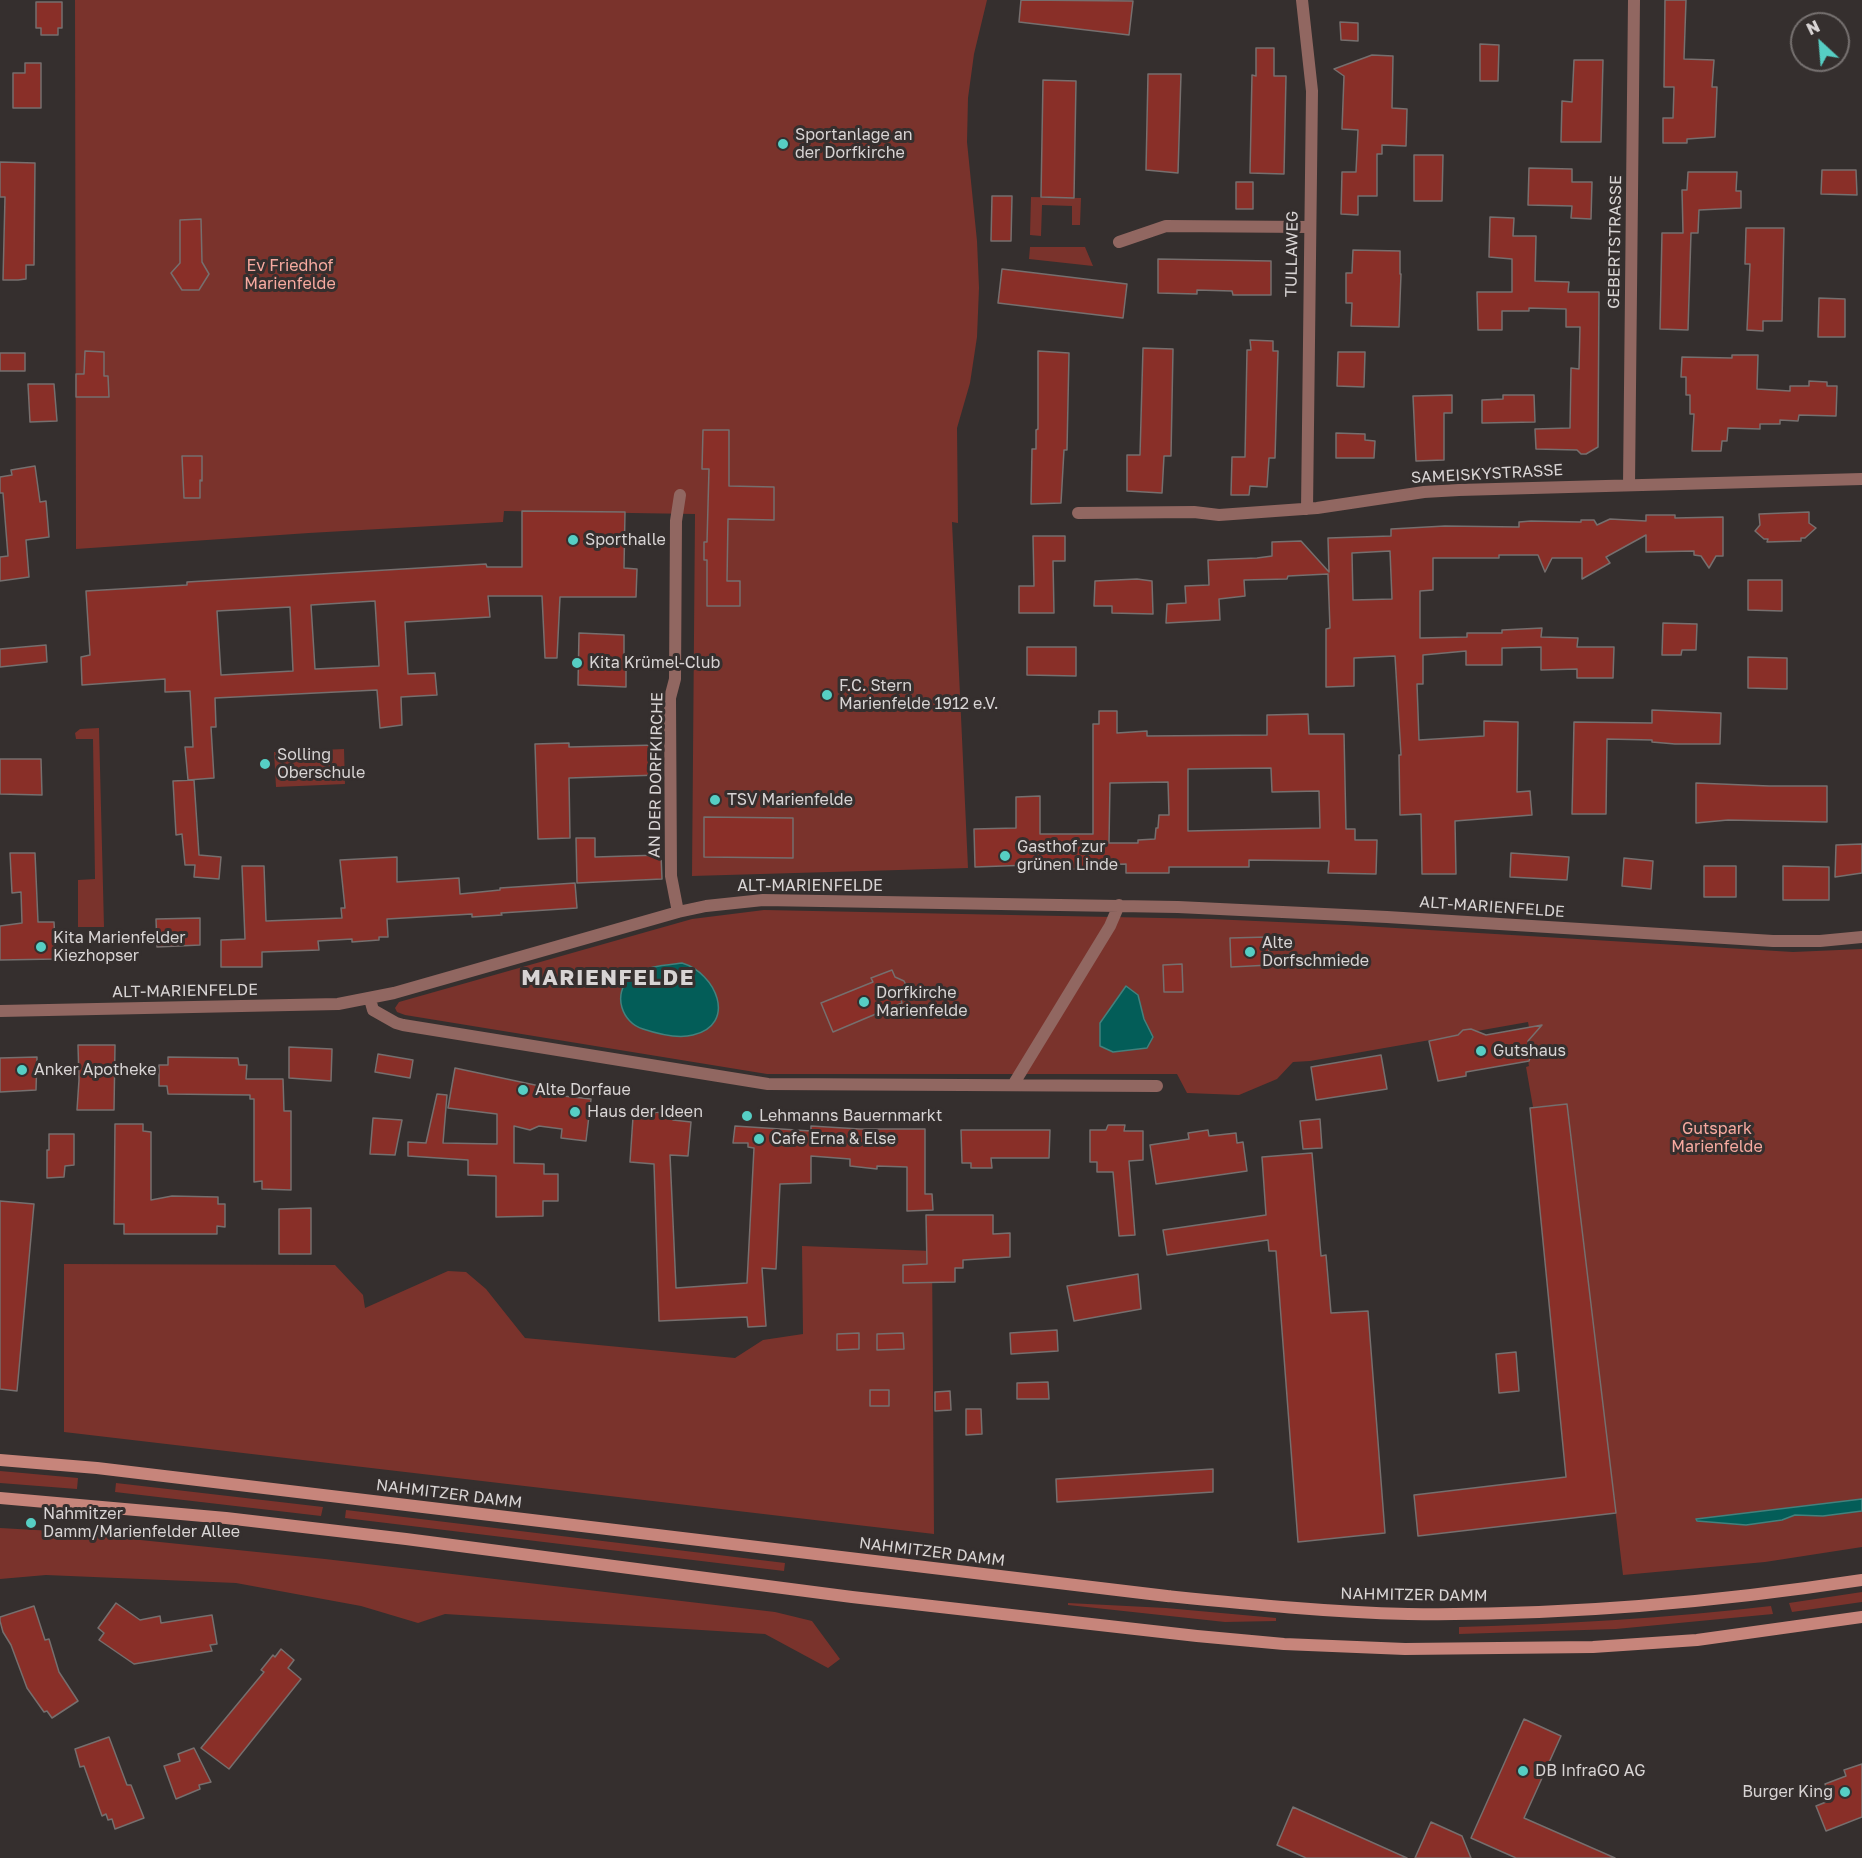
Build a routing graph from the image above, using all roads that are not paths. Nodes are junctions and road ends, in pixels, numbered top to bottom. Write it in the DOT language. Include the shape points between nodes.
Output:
graph roads {
  1 [pos="1302,0"];
  2 [pos="1634,0"];
  3 [pos="1309,228"];
  4 [pos="1119,242"];
  5 [pos="1862,479"];
  6 [pos="1629,485"];
  7 [pos="680,495"];
  8 [pos="1307,509"];
  9 [pos="1078,513"];
  10 [pos="1119,905"];
  11 [pos="678,912"];
  12 [pos="1862,937"];
  13 [pos="369,999"];
  14 [pos="0,1011"];
  15 [pos="1013,1085"];
  16 [pos="1157,1086"];
  17 [pos="0,1460"];
  18 [pos="0,1498"];
  19 [pos="1862,1580"];
  20 [pos="1862,1617"];
  1 -- 3 [label="street, TULLAWEG" via="1312,91"];
  2 -- 6 [label="street, GEBERTSTRASSE"];
  3 -- 4 [label="street" via="1166,226"];
  3 -- 8 [label="street, TULLAWEG"];
  5 -- 6 [label="street, SAMEISKYSTRASSE"];
  6 -- 8 [label="street, SAMEISKYSTRASSE" via="1459,489"];
  7 -- 11 [label="street, AN DER DORFKIRCHE" via="676,521 675,680 670,698 671,876"];
  8 -- 9 [label="street, SAMEISKYSTRASSE" via="1219,515"];
  10 -- 11 [label="street, ALT-MARIENFELDE" via="763,900"];
  10 -- 12 [label="street, ALT-MARIENFELDE" via="1773,941"];
  10 -- 15 [label="street"];
  11 -- 13 [label="street, ALT-MARIENFELDE"];
  13 -- 14 [label="street, ALT-MARIENFELDE" via="339,1004"];
  13 -- 15 [label="street" via="373,1010 403,1025 768,1084"];
  15 -- 16 [label="street"];
  17 -- 19 [label="main road, NAHMITZER DAMM" via="97,1468 1290,1608 1407,1614 1598,1610 1703,1602"];
  18 -- 20 [label="main road" via="226,1518 886,1601 1284,1644 1405,1649 1593,1647 1697,1640"];
}
